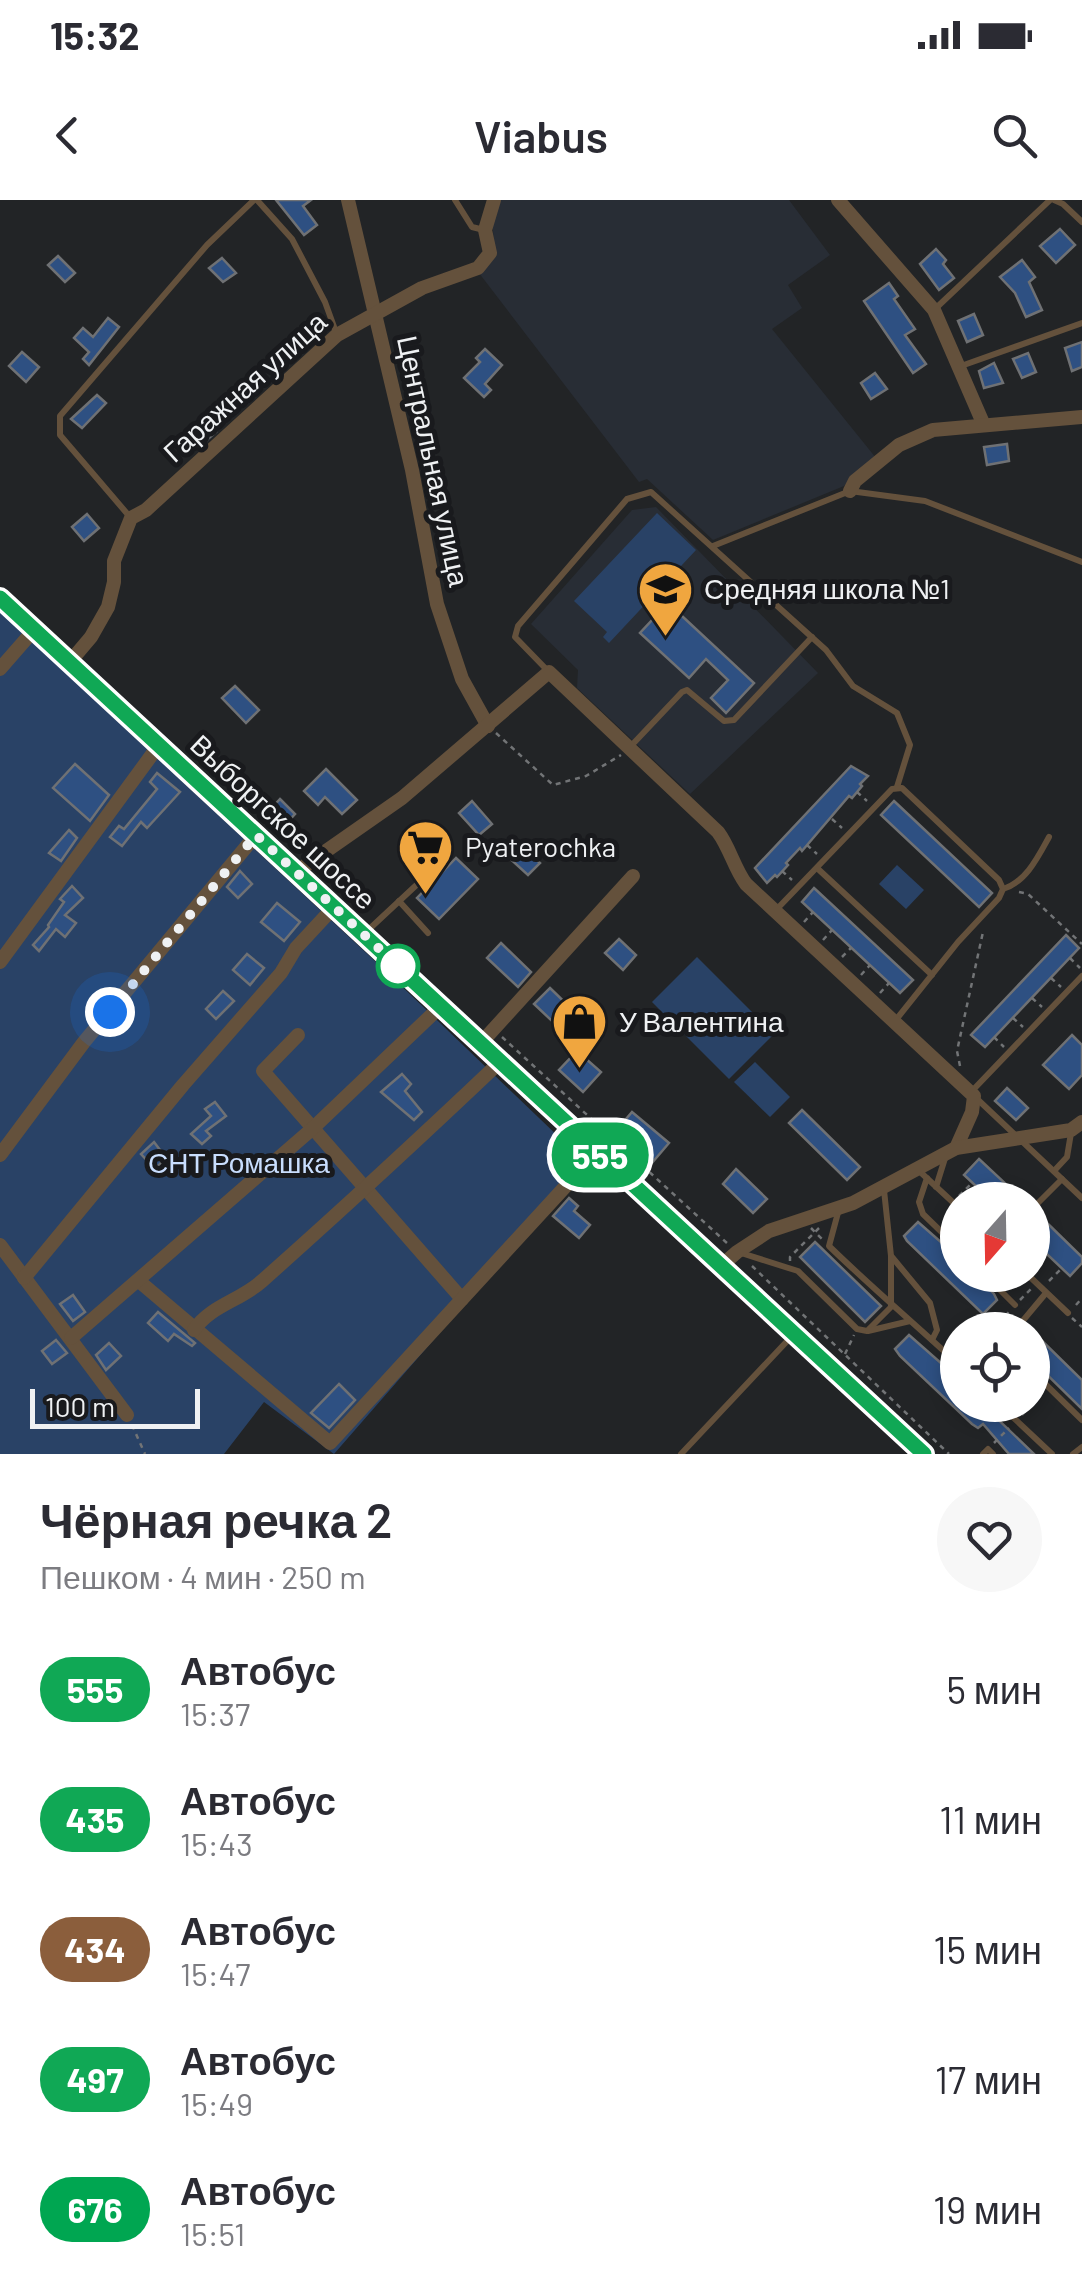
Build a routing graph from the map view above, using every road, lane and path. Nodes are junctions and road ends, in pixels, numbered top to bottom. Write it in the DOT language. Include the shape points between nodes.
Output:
graph roads {
  1 [pos="255,200"];
  2 [pos="348,200"];
  3 [pos="455,200"];
  4 [pos="494,200"];
  5 [pos="838,200"];
  6 [pos="1052,200"];
  7 [pos="1082,222"];
  8 [pos="484,230"];
  9 [pos="934,310"];
  10 [pos="376,312"];
  11 [pos="1082,323"];
  12 [pos="337,335"];
  13 [pos="958,367"];
  14 [pos="1082,417"];
  15 [pos="983,423"];
  16 [pos="850,490"];
  17 [pos="131,518"];
  18 [pos="712,546"];
  19 [pos="1082,562"];
  20 [pos="0,598"];
  21 [pos="34,630"];
  22 [pos="812,636"];
  23 [pos="68,663"];
  24 [pos="0,668"];
  25 [pos="549,672"];
  26 [pos="488,726"];
  27 [pos="159,745"];
  28 [pos="630,748"];
  29 [pos="897,787"];
  30 [pos="857,792"];
  31 [pos="874,808"];
  32 [pos="832,819"];
  33 [pos="849,834"];
  34 [pos="256,835"];
  35 [pos="1049,837"];
  36 [pos="808,845"];
  37 [pos="824,860"];
  38 [pos="440,863"];
  39 [pos="816,868"];
  40 [pos="782,871"];
  41 [pos="296,872"];
  42 [pos="633,876"];
  43 [pos="799,886"];
  44 [pos="1002,889"];
  45 [pos="399,902"];
  46 [pos="334,907"];
  47 [pos="776,911"];
  48 [pos="813,912"];
  49 [pos="981,917"];
  50 [pos="800,926"];
  51 [pos="832,930"];
  52 [pos="428,933"];
  53 [pos="364,934"];
  54 [pos="819,944"];
  55 [pos="1082,944"];
  56 [pos="851,948"];
  57 [pos="1070,958"];
  58 [pos="838,961"];
  59 [pos="0,962"];
  60 [pos="870,965"];
  61 [pos="932,975"];
  62 [pos="1051,978"];
  63 [pos="857,979"];
  64 [pos="1080,979"];
  65 [pos="889,983"];
  66 [pos="1066,992"];
  67 [pos="876,996"];
  68 [pos="1032,998"];
  69 [pos="441,1006"];
  70 [pos="1047,1012"];
  71 [pos="1013,1018"];
  72 [pos="895,1022"];
  73 [pos="1028,1032"];
  74 [pos="298,1035"];
  75 [pos="487,1036"];
  76 [pos="994,1037"];
  77 [pos="1010,1052"];
  78 [pos="501,1061"];
  79 [pos="962,1077"];
  80 [pos="972,1094"];
  81 [pos="1078,1127"];
  82 [pos="312,1128"];
  83 [pos="1017,1136"];
  84 [pos="952,1150"];
  85 [pos="597,1152"];
  86 [pos="0,1155"];
  87 [pos="1054,1171"];
  88 [pos="922,1173"];
  89 [pos="1062,1179"];
  90 [pos="936,1187"];
  91 [pos="366,1188"];
  92 [pos="884,1189"];
  93 [pos="940,1191"];
  94 [pos="1050,1191"];
  95 [pos="1082,1198"];
  96 [pos="839,1208"];
  97 [pos="803,1220"];
  98 [pos="940,1231"];
  99 [pos="815,1232"];
  100 [pos="0,1245"];
  101 [pos="829,1246"];
  102 [pos="892,1256"];
  103 [pos="729,1259"];
  104 [pos="790,1267"];
  105 [pos="1062,1268"];
  106 [pos="24,1278"];
  107 [pos="140,1282"];
  108 [pos="1050,1283"];
  109 [pos="1003,1292"];
  110 [pos="1046,1292"];
  111 [pos="1082,1298"];
  112 [pos="462,1299"];
  113 [pos="1016,1305"];
  114 [pos="891,1307"];
  115 [pos="1068,1313"];
  116 [pos="912,1320"];
  117 [pos="1082,1327"];
  118 [pos="857,1329"];
  119 [pos="194,1330"];
  120 [pos="867,1331"];
  121 [pos="795,1334"];
  122 [pos="71,1338"];
  123 [pos="932,1340"];
  124 [pos="940,1347"];
  125 [pos="844,1354"];
  126 [pos="1050,1388"];
  127 [pos="127,1414"];
  128 [pos="1082,1420"];
  129 [pos="1018,1422"];
  130 [pos="1082,1447"];
  131 [pos="144,1454"];
  132 [pos="681,1454"];
  133 [pos="924,1454"];
  134 [pos="949,1454"];
  135 [pos="983,1454"];
  136 [pos="993,1454"];
  137 [pos="1052,1454"];
  138 [pos="1074,1454"];
  1 -- 12 [label="lane" via="292,239"];
  1 -- 17 [label="lane" via="207,245 60,416 60,435"];
  2 -- 10 [label="street, Центральная улица"];
  3 -- 8 [label="lane" via="472,227"];
  4 -- 8 [label="street, Гаражная улица"];
  5 -- 9 [label="street"];
  6 -- 7 [label="lane"];
  6 -- 9 [label="lane"];
  8 -- 10 [label="street, Гаражная улица" via="490,254 478,268"];
  9 -- 13 [label="street"];
  10 -- 12 [label="street, Гаражная улица"];
  10 -- 26 [label="street, Центральная улица" via="437,604 462,680"];
  11 -- 13 [label="lane"];
  12 -- 17 [label="street, Гаражная улица"];
  13 -- 15 [label="street"];
  14 -- 15 [label="street"];
  15 -- 16 [label="street" via="932,430 898,445"];
  16 -- 18 [label="lane"];
  16 -- 19 [label="lane" via="925,501"];
  17 -- 23 [label="street" via="114,561 108,606"];
  18 -- 22 [label="lane"];
  18 -- 25 [label="lane" via="650,492 627,498 518,626 515,637"];
  20 -- 21 [label="main road, Выборгское шоссе"];
  21 -- 23 [label="main road, Выборгское шоссе"];
  21 -- 24 [label="street"];
  22 -- 28 [label="lane" via="734,720 724,720 688,690"];
  22 -- 29 [label="lane" via="853,686 898,713 910,745"];
  23 -- 27 [label="main road, Выборгское шоссе"];
  25 -- 26 [label="street"];
  25 -- 28 [label="street"];
  26 -- 28 [label="path" via="553,785 586,776"];
  26 -- 41 [label="street" via="402,798"];
  27 -- 34 [label="main road, Выборгское шоссе"];
  27 -- 59 [label="street"];
  28 -- 47 [label="street" via="718,832 739,874"];
  29 -- 31 [label="lane"];
  29 -- 44 [label="lane"];
  30 -- 31 [label="path"];
  31 -- 33 [label="lane"];
  32 -- 33 [label="path"];
  33 -- 37 [label="lane"];
  34 -- 41 [label="main road, Выборгское шоссе"];
  34 -- 86 [label="street"];
  35 -- 44 [label="lane" via="1033,864"];
  36 -- 37 [label="path"];
  37 -- 39 [label="lane"];
  38 -- 45 [label="lane"];
  39 -- 43 [label="lane"];
  39 -- 61 [label="lane"];
  40 -- 43 [label="path"];
  41 -- 46 [label="main road, Выборгское шоссе"];
  42 -- 75 [label="street"];
  43 -- 47 [label="lane"];
  44 -- 49 [label="lane"];
  44 -- 55 [label="path" via="1028,894"];
  45 -- 52 [label="lane"];
  45 -- 53 [label="lane"];
  46 -- 53 [label="main road, Выборгское шоссе"];
  46 -- 106 [label="street"];
  47 -- 72 [label="street"];
  48 -- 50 [label="path"];
  49 -- 61 [label="lane"];
  49 -- 79 [label="path" via="957,1051"];
  51 -- 54 [label="path"];
  53 -- 69 [label="main road, Выборгское шоссе"];
  56 -- 58 [label="path"];
  57 -- 64 [label="path"];
  60 -- 63 [label="path"];
  61 -- 72 [label="lane"];
  62 -- 66 [label="path"];
  64 -- 66 [label="lane"];
  65 -- 67 [label="path"];
  66 -- 70 [label="lane"];
  68 -- 70 [label="path"];
  69 -- 75 [label="main road, Выборгское шоссе"];
  69 -- 82 [label="street"];
  70 -- 73 [label="lane"];
  71 -- 73 [label="path"];
  72 -- 80 [label="street"];
  73 -- 77 [label="lane"];
  74 -- 82 [label="street" via="263,1071"];
  75 -- 78 [label="main road, Выборгское шоссе"];
  75 -- 103 [label="path"];
  76 -- 77 [label="path"];
  77 -- 80 [label="lane"];
  78 -- 85 [label="main road, Выборгское шоссе"];
  78 -- 91 [label="street"];
  80 -- 83 [label="lane"];
  80 -- 84 [label="street" via="972,1112"];
  81 -- 83 [label="street"];
  81 -- 87 [label="lane"];
  82 -- 91 [label="street"];
  82 -- 107 [label="street"];
  83 -- 84 [label="street"];
  83 -- 87 [label="lane"];
  84 -- 88 [label="street"];
  84 -- 90 [label="lane"];
  85 -- 103 [label="main road, Выборгское шоссе"];
  85 -- 112 [label="street"];
  87 -- 89 [label="lane"];
  88 -- 90 [label="lane"];
  88 -- 92 [label="street"];
  88 -- 98 [label="lane" via="923,1214"];
  89 -- 94 [label="lane"];
  89 -- 95 [label="lane"];
  90 -- 93 [label="lane"];
  91 -- 112 [label="street"];
  91 -- 119 [label="street" via="252,1289 205,1314"];
  92 -- 96 [label="street"];
  92 -- 102 [label="lane"];
  96 -- 97 [label="street"];
  96 -- 99 [label="path"];
  96 -- 101 [label="lane"];
  97 -- 99 [label="path"];
  97 -- 103 [label="street" via="769,1232"];
  99 -- 101 [label="path"];
  99 -- 104 [label="path" via="790,1257"];
  100 -- 106 [label="street"];
  101 -- 114 [label="lane"];
  102 -- 114 [label="lane"];
  102 -- 123 [label="lane" via="930,1303 937,1330"];
  103 -- 104 [label="lane"];
  103 -- 121 [label="main road, Выборгское шоссе"];
  103 -- 125 [label="path"];
  104 -- 118 [label="lane"];
  105 -- 108 [label="path"];
  106 -- 122 [label="street"];
  107 -- 119 [label="street"];
  107 -- 122 [label="street"];
  109 -- 113 [label="lane"];
  110 -- 115 [label="lane"];
  111 -- 115 [label="path"];
  112 -- 119 [label="street" via="330,1443"];
  114 -- 116 [label="lane"];
  114 -- 120 [label="lane"];
  115 -- 117 [label="path"];
  116 -- 120 [label="lane"];
  116 -- 123 [label="lane"];
  118 -- 120 [label="lane"];
  118 -- 125 [label="path"];
  121 -- 132 [label="lane"];
  121 -- 133 [label="main road, Выборгское шоссе"];
  122 -- 127 [label="street"];
  123 -- 124 [label="lane"];
  125 -- 134 [label="path"];
  126 -- 128 [label="lane"];
  127 -- 131 [label="path"];
  129 -- 137 [label="lane"];
  130 -- 138 [label="lane"];
  135 -- 136 [label="lane"];
}
